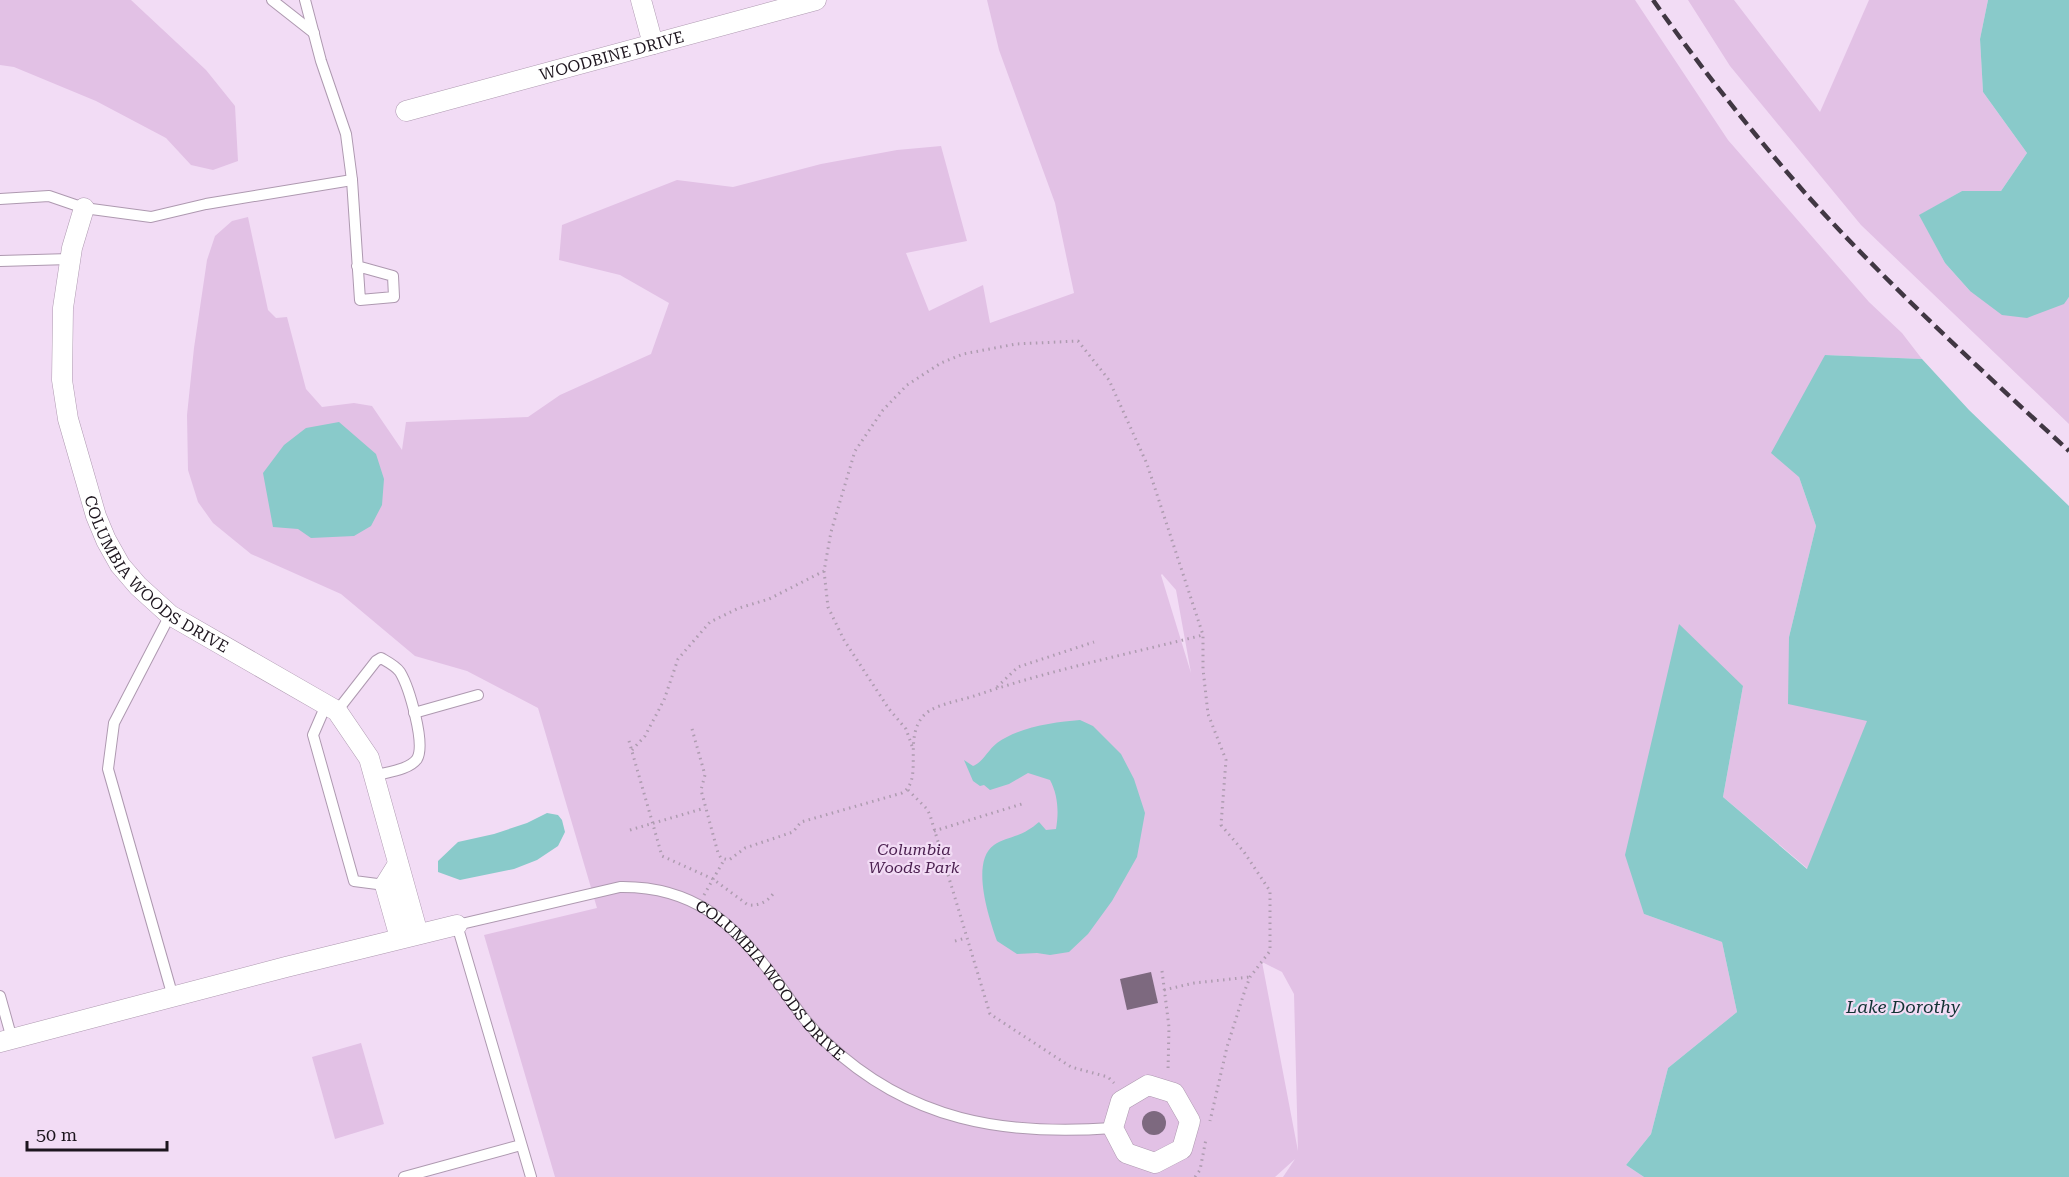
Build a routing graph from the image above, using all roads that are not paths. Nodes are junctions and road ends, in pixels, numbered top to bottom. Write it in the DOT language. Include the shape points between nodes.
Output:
graph roads {
  1 [pos="273,0"];
  2 [pos="305,0"];
  3 [pos="641,0"];
  4 [pos="816,0"];
  5 [pos="314,33"];
  6 [pos="653,44"];
  7 [pos="406,111"];
  8 [pos="352,180"];
  9 [pos="0,199"];
  10 [pos="84,208"];
  11 [pos="70,259"];
  12 [pos="0,261"];
  13 [pos="357,266"];
  14 [pos="170,615"];
  15 [pos="478,695"];
  16 [pos="332,708"];
  17 [pos="414,713"];
  18 [pos="374,776"];
  19 [pos="398,864"];
  20 [pos="385,885"];
  21 [pos="457,925"];
  22 [pos="409,936"];
  23 [pos="0,996"];
  24 [pos="173,997"];
  25 [pos="6,1041"];
  26 [pos="1113,1128"];
  27 [pos="521,1145"];
  28 [pos="404,1177"];
  29 [pos="531,1177"];
  1 -- 5 [label="lane"];
  2 -- 5 [label="lane"];
  3 -- 6 [label="street"];
  4 -- 6 [label="street, WOODBINE DRIVE"];
  5 -- 8 [label="lane" via="346,134"];
  6 -- 7 [label="street, WOODBINE DRIVE"];
  8 -- 10 [label="lane" via="151,217"];
  8 -- 13 [label="lane"];
  9 -- 10 [label="lane" via="49,196"];
  10 -- 11 [label="street, COLUMBIA WOODS DRIVE"];
  11 -- 12 [label="lane"];
  11 -- 14 [label="street, COLUMBIA WOODS DRIVE" via="63,308 62,380 68,419 106,540 120,565"];
  14 -- 16 [label="street, COLUMBIA WOODS DRIVE"];
  14 -- 24 [label="lane" via="114,723 108,769"];
  15 -- 17 [label="lane"];
  16 -- 17 [label="lane" via="381,658 399,671"];
  16 -- 18 [label="street, COLUMBIA WOODS DRIVE" via="369,758"];
  16 -- 20 [label="lane" via="313,735 354,881"];
  17 -- 18 [label="lane" via="421,743 416,761"];
  18 -- 19 [label="street, COLUMBIA WOODS DRIVE"];
  19 -- 20 [label="street"];
  19 -- 22 [label="street, COLUMBIA WOODS DRIVE"];
  20 -- 22 [label="street"];
  21 -- 22 [label="street, COLUMBIA WOODS DRIVE"];
  21 -- 26 [label="lane, COLUMBIA WOODS DRIVE" via="620,887 662,890 720,917 828,1044 906,1098 958,1117 1005,1128"];
  21 -- 27 [label="lane"];
  22 -- 24 [label="street, COLUMBIA WOODS DRIVE"];
  23 -- 25 [label="lane"];
  24 -- 25 [label="street, COLUMBIA WOODS DRIVE"];
  26 -- 26 [label="street" via="1126,1153 1155,1163 1182,1149 1190,1121 1173,1093 1148,1085 1121,1101"];
  27 -- 28 [label="lane"];
  27 -- 29 [label="lane"];
}
